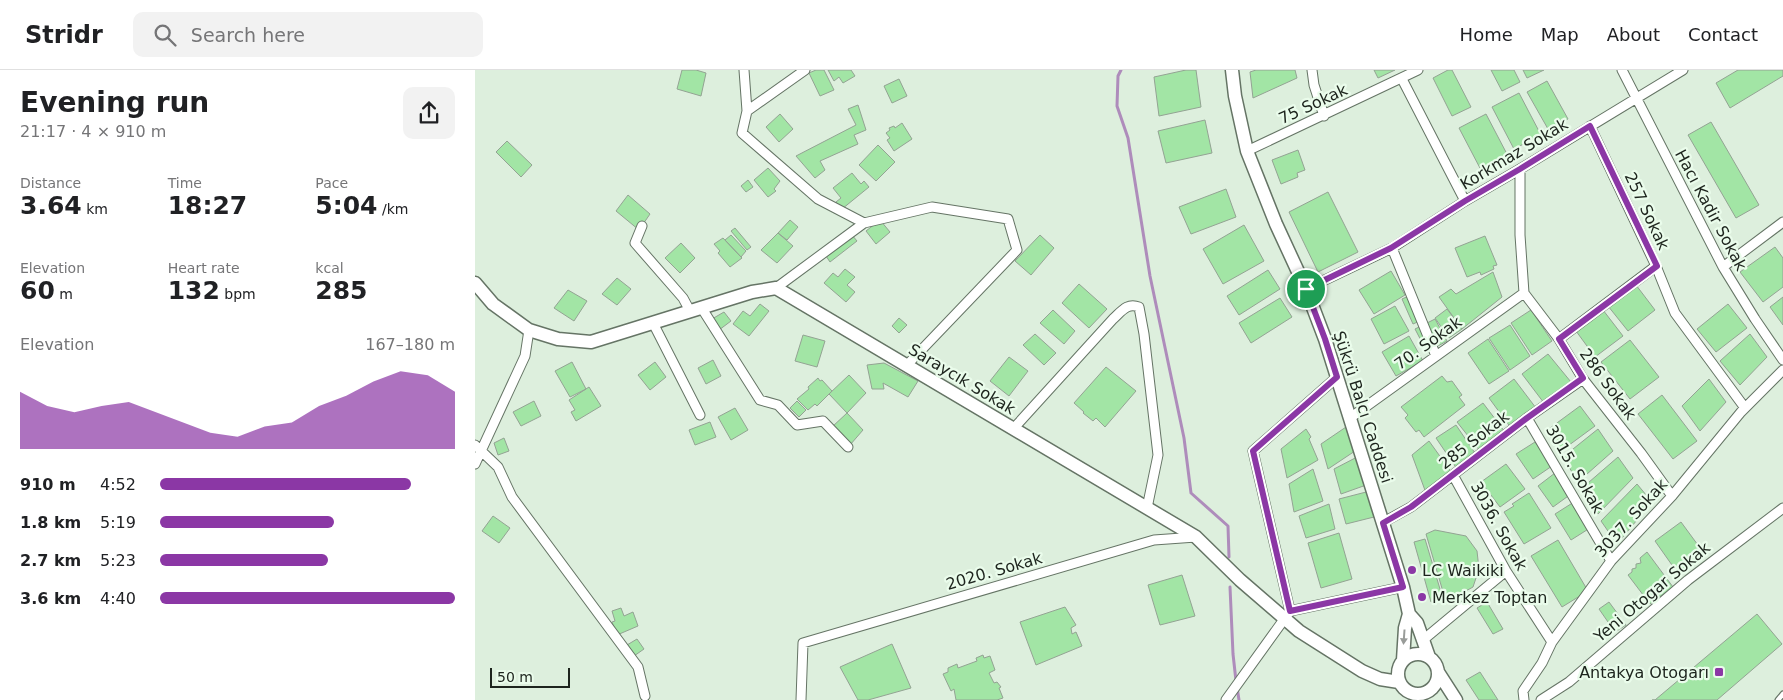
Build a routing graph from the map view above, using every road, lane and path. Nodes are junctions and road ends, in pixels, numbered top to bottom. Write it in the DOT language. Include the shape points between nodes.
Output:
graph roads {
  1 [pos="744,70"];
  2 [pos="805,70"];
  3 [pos="1232,70"];
  4 [pos="1312,70"];
  5 [pos="1418,70"];
  6 [pos="1622,70"];
  7 [pos="1683,70"];
  8 [pos="1402,79"];
  9 [pos="1635,98"];
  10 [pos="747,111"];
  11 [pos="1324,116"];
  12 [pos="1590,126"];
  13 [pos="1247,151"];
  14 [pos="1520,169"];
  15 [pos="1465,201"];
  16 [pos="1783,222"];
  17 [pos="863,223"];
  18 [pos="642,226"];
  19 [pos="1391,248"];
  20 [pos="1657,266"];
  21 [pos="1723,267"];
  22 [pos="475,283"];
  23 [pos="776,288"];
  24 [pos="1306,289"];
  25 [pos="1523,293"];
  26 [pos="695,309"];
  27 [pos="653,323"];
  28 [pos="529,330"];
  29 [pos="1559,339"];
  30 [pos="1437,356"];
  31 [pos="1783,360"];
  32 [pos="907,365"];
  33 [pos="1783,370"];
  34 [pos="1337,377"];
  35 [pos="1583,378"];
  36 [pos="1745,408"];
  37 [pos="700,415"];
  38 [pos="1350,418"];
  39 [pos="1527,418"];
  40 [pos="1014,428"];
  41 [pos="848,447"];
  42 [pos="478,448"];
  43 [pos="475,464"];
  44 [pos="1453,475"];
  45 [pos="1672,496"];
  46 [pos="1147,508"];
  47 [pos="1783,508"];
  48 [pos="1383,523"];
  49 [pos="1196,537"];
  50 [pos="1611,561"];
  51 [pos="1506,571"];
  52 [pos="1403,587"];
  53 [pos="1409,614"];
  54 [pos="1288,615"];
  55 [pos="1423,640"];
  56 [pos="1553,642"];
  57 [pos="1429,657"];
  58 [pos="1403,660"];
  59 [pos="1438,672"];
  60 [pos="1399,682"];
  61 [pos="1783,695"];
  62 [pos="645,696"];
  63 [pos="1428,697"];
  64 [pos="801,700"];
  65 [pos="1226,700"];
  66 [pos="1456,700"];
  67 [pos="1524,700"];
  68 [pos="1541,700"];
  69 [pos="1779,700"];
  1 -- 10 [label="street"];
  2 -- 10 [label="street"];
  3 -- 13 [label="street, Şükrü Balcı Caddesi"];
  4 -- 11 [label="street"];
  5 -- 8 [label="street, 75 Sokak"];
  6 -- 9 [label="street, Hacı Kadir Sokak"];
  7 -- 9 [label="street, Korkmaz Sokak"];
  8 -- 11 [label="street, 75 Sokak"];
  8 -- 15 [label="street"];
  9 -- 12 [label="street, Korkmaz Sokak"];
  9 -- 21 [label="street, Hacı Kadir Sokak"];
  10 -- 17 [label="street" via="741,133 818,199"];
  11 -- 13 [label="street, 75 Sokak"];
  12 -- 14 [label="street, Korkmaz Sokak"];
  12 -- 20 [label="street, 257 Sokak"];
  13 -- 24 [label="street, Şükrü Balcı Caddesi"];
  14 -- 15 [label="street, Korkmaz Sokak"];
  14 -- 25 [label="street"];
  15 -- 19 [label="street, Korkmaz Sokak"];
  16 -- 21 [label="street"];
  17 -- 23 [label="street"];
  17 -- 32 [label="street" via="932,207 1008,218 1017,250"];
  18 -- 26 [label="street" via="635,243"];
  19 -- 24 [label="street, Korkmaz Sokak"];
  19 -- 30 [label="street"];
  20 -- 29 [label="street"];
  20 -- 36 [label="street, 257 Sokak" via="1675,313"];
  21 -- 31 [label="street, Hacı Kadir Sokak"];
  22 -- 28 [label="street" via="493,304"];
  23 -- 26 [label="street"];
  23 -- 32 [label="street, Saraycık Sokak"];
  24 -- 34 [label="street, Şükrü Balcı Caddesi"];
  25 -- 29 [label="street, 286 Sokak"];
  25 -- 30 [label="street, 70. Sokak"];
  26 -- 27 [label="street"];
  26 -- 41 [label="street" via="760,400 778,405 797,425 823,421"];
  27 -- 28 [label="street" via="591,342 558,339"];
  27 -- 37 [label="street"];
  28 -- 42 [label="street" via="525,356"];
  29 -- 35 [label="street, 286 Sokak"];
  30 -- 38 [label="street, 70. Sokak"];
  32 -- 40 [label="street, Saraycık Sokak"];
  33 -- 36 [label="street, 3037. Sokak"];
  34 -- 38 [label="street, Şükrü Balcı Caddesi"];
  34 -- 54 [label="street" via="1253,451"];
  35 -- 39 [label="street, 285 Sokak"];
  35 -- 45 [label="street, 286 Sokak"];
  36 -- 45 [label="street, 3037. Sokak"];
  38 -- 48 [label="street, Şükrü Balcı Caddesi"];
  39 -- 44 [label="street, 285 Sokak"];
  39 -- 50 [label="street, 3015. Sokak"];
  40 -- 46 [label="street, Saraycık Sokak"];
  40 -- 46 [label="street" via="1113,319 1130,305 1139,307 1158,455"];
  42 -- 43 [label="street"];
  42 -- 62 [label="street" via="498,467 512,497 638,667"];
  44 -- 48 [label="street, 285 Sokak" via="1411,507"];
  44 -- 51 [label="street, 3036. Sokak"];
  45 -- 50 [label="street, 3037. Sokak"];
  46 -- 49 [label="street, Saraycık Sokak"];
  47 -- 68 [label="street, Yeni Otogar Sokak" via="1688,580 1569,682"];
  48 -- 52 [label="street, Şükrü Balcı Caddesi"];
  49 -- 54 [label="street, Saraycık Sokak" via="1239,580"];
  49 -- 64 [label="street, 2020. Sokak" via="1154,540 803,643"];
  50 -- 56 [label="street, 3037. Sokak"];
  51 -- 55 [label="street"];
  51 -- 56 [label="street, 3036. Sokak"];
  52 -- 53 [label="street, Şükrü Balcı Caddesi"];
  52 -- 54 [label="street"];
  53 -- 55 [label="street, Şükrü Balcı Caddesi" via="1417,623"];
  53 -- 58 [label="street, Şükrü Balcı Caddesi, one-way"];
  54 -- 60 [label="street, Saraycık Sokak" via="1299,631 1362,670 1380,679"];
  54 -- 65 [label="street"];
  55 -- 57 [label="street, Şükrü Balcı Caddesi"];
  56 -- 67 [label="street, 3037. Sokak" via="1523,691"];
  57 -- 58 [label="street" via="1413,654"];
  57 -- 59 [label="street"];
  58 -- 60 [label="street" via="1398,670"];
  59 -- 63 [label="street"];
  59 -- 66 [label="street"];
  60 -- 63 [label="street" via="1406,691"];
  61 -- 69 [label="lane"];
}
